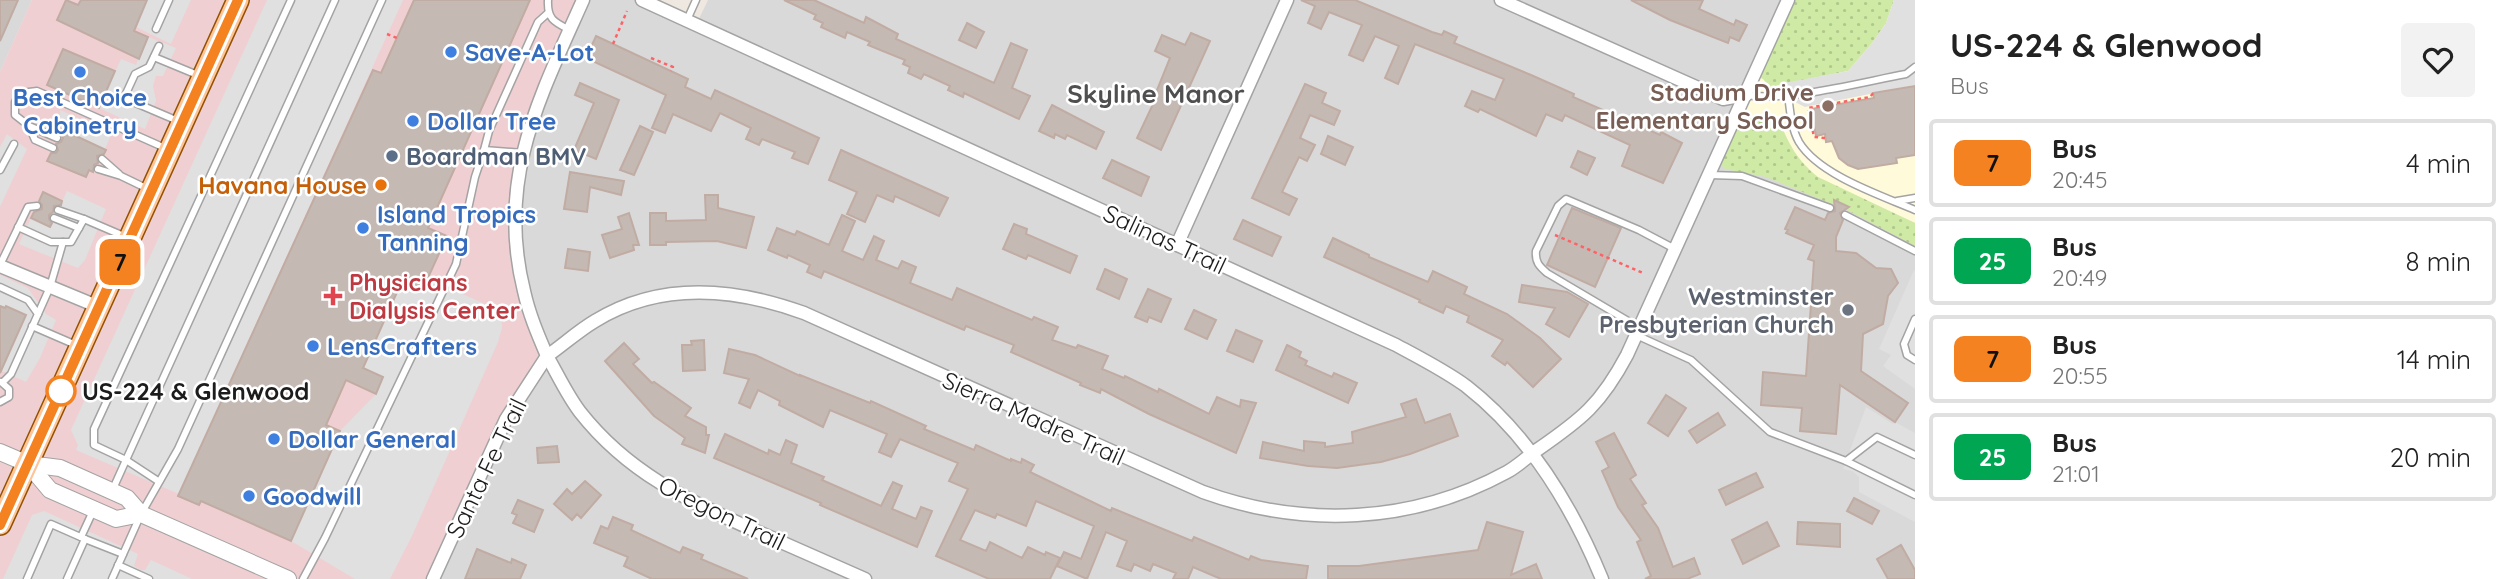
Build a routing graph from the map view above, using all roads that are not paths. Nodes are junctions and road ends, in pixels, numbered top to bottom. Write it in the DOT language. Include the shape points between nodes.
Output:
graph roads {
  1 [pos="169,0"];
  2 [pos="238,0"];
  3 [pos="291,0"];
  4 [pos="335,0"];
  5 [pos="382,0"];
  6 [pos="548,0"];
  7 [pos="583,0"];
  8 [pos="642,0"];
  9 [pos="696,0"];
  10 [pos="1287,0"];
  11 [pos="1501,0"];
  12 [pos="1788,0"];
  13 [pos="548,13"];
  14 [pos="687,20"];
  15 [pos="156,29"];
  16 [pos="570,30"];
  17 [pos="159,46"];
  18 [pos="154,57"];
  19 [pos="1915,68"];
  20 [pos="203,77"];
  21 [pos="1788,94"];
  22 [pos="1746,95"];
  23 [pos="183,123"];
  24 [pos="29,126"];
  25 [pos="57,138"];
  26 [pos="14,144"];
  27 [pos="53,148"];
  28 [pos="170,150"];
  29 [pos="484,150"];
  30 [pos="523,153"];
  31 [pos="102,159"];
  32 [pos="98,169"];
  33 [pos="0,170"];
  34 [pos="1708,175"];
  35 [pos="121,176"];
  36 [pos="152,191"];
  37 [pos="1915,198"];
  38 [pos="1895,201"];
  39 [pos="37,206"];
  40 [pos="1830,208"];
  41 [pos="58,210"];
  42 [pos="1915,211"];
  43 [pos="1845,215"];
  44 [pos="54,218"];
  45 [pos="84,219"];
  46 [pos="18,228"];
  47 [pos="79,228"];
  48 [pos="130,239"];
  49 [pos="63,242"];
  50 [pos="1177,245"];
  51 [pos="1675,249"];
  52 [pos="1915,251"];
  53 [pos="0,265"];
  54 [pos="0,287"];
  55 [pos="50,287"];
  56 [pos="99,307"];
  57 [pos="38,314"];
  58 [pos="1915,319"];
  59 [pos="32,326"];
  60 [pos="1638,331"];
  61 [pos="81,347"];
  62 [pos="547,356"];
  63 [pos="1915,360"];
  64 [pos="1,382"];
  65 [pos="0,402"];
  66 [pos="0,452"];
  67 [pos="1532,454"];
  68 [pos="1915,455"];
  69 [pos="126,460"];
  70 [pos="1846,461"];
  71 [pos="27,464"];
  72 [pos="158,481"];
  73 [pos="112,491"];
  74 [pos="1915,495"];
  75 [pos="93,509"];
  76 [pos="141,514"];
  77 [pos="0,524"];
  78 [pos="83,538"];
  79 [pos="123,554"];
  80 [pos="118,565"];
  81 [pos="27,579"];
  82 [pos="67,579"];
  83 [pos="112,579"];
  84 [pos="149,579"];
  85 [pos="288,579"];
  86 [pos="303,579"];
  87 [pos="433,579"];
  88 [pos="865,579"];
  89 [pos="1602,579"];
  1 -- 15 [label="lane"];
  2 -- 20 [label="main road"];
  3 -- 69 [label="lane" via="94,429 94,445"];
  4 -- 69 [label="lane"];
  5 -- 72 [label="lane" via="184,436"];
  6 -- 13 [label="lane"];
  7 -- 16 [label="street"];
  8 -- 14 [label="street, Salinas Trail"];
  9 -- 14 [label="lane"];
  10 -- 50 [label="street"];
  11 -- 22 [label="street" via="1723,99"];
  12 -- 22 [label="street, Sierra Madre Trail"];
  13 -- 16 [label="lane" via="552,21"];
  13 -- 29 [label="lane" via="538,22"];
  14 -- 50 [label="street, Salinas Trail"];
  16 -- 30 [label="street" via="535,108"];
  17 -- 18 [label="lane"];
  18 -- 20 [label="lane"];
  18 -- 23 [label="lane" via="149,67 135,74 124,98"];
  19 -- 21 [label="lane" via="1906,74"];
  20 -- 23 [label="main road"];
  21 -- 22 [label="lane"];
  21 -- 38 [label="lane" via="1794,131 1811,157 1833,173"];
  22 -- 34 [label="street, Sierra Madre Trail"];
  23 -- 28 [label="main road"];
  24 -- 25 [label="lane"];
  24 -- 27 [label="lane" via="35,140"];
  24 -- 28 [label="lane" via="15,115 15,102 21,93 37,91"];
  26 -- 33 [label="lane"];
  28 -- 36 [label="main road"];
  29 -- 30 [label="lane"];
  29 -- 86 [label="lane" via="456,264"];
  30 -- 62 [label="street" via="515,202 519,270"];
  31 -- 35 [label="lane"];
  32 -- 35 [label="lane"];
  34 -- 40 [label="lane" via="1742,176"];
  34 -- 51 [label="street, Sierra Madre Trail"];
  35 -- 36 [label="lane"];
  36 -- 48 [label="main road"];
  37 -- 38 [label="lane"];
  38 -- 42 [label="lane"];
  39 -- 46 [label="lane" via="28,207"];
  41 -- 45 [label="lane"];
  43 -- 52 [label="lane"];
  44 -- 47 [label="lane"];
  45 -- 47 [label="lane"];
  45 -- 48 [label="lane"];
  46 -- 49 [label="lane" via="51,242"];
  46 -- 53 [label="lane"];
  47 -- 49 [label="lane" via="71,242"];
  48 -- 56 [label="main road"];
  49 -- 55 [label="lane"];
  50 -- 67 [label="street, Salinas Trail" via="1434,365 1492,408"];
  51 -- 60 [label="street, Sierra Madre Trail"];
  51 -- 60 [label="lane" via="1566,199 1536,251 1539,266"];
  53 -- 55 [label="street"];
  54 -- 57 [label="lane" via="28,300"];
  55 -- 56 [label="street"];
  55 -- 57 [label="lane"];
  56 -- 61 [label="main road"];
  57 -- 59 [label="lane"];
  58 -- 63 [label="lane" via="1904,344 1907,355"];
  59 -- 61 [label="lane"];
  59 -- 64 [label="lane" via="11,374"];
  60 -- 67 [label="street, Sierra Madre Trail" via="1603,396 1582,418"];
  60 -- 70 [label="lane" via="1691,360 1770,432"];
  61 -- 71 [label="main road"];
  62 -- 67 [label="street, Sierra Madre Trail" via="594,321 642,300 695,291 750,297 804,313 1203,492 1250,508 1297,515 1362,516 1422,506 1485,483"];
  62 -- 87 [label="street, Santa Fe Trail" via="506,419"];
  62 -- 88 [label="street, Oregon Trail" via="578,410 636,468 699,505"];
  64 -- 65 [label="lane" via="9,389 9,397"];
  66 -- 71 [label="street"];
  67 -- 89 [label="street, Salinas Trail" via="1558,493"];
  68 -- 70 [label="lane" via="1877,438"];
  69 -- 72 [label="lane"];
  69 -- 73 [label="lane"];
  70 -- 74 [label="lane"];
  71 -- 73 [label="street" via="60,468"];
  71 -- 75 [label="street" via="50,490"];
  71 -- 77 [label="main road"];
  72 -- 76 [label="lane"];
  73 -- 76 [label="street" via="127,498"];
  75 -- 76 [label="street" via="116,519"];
  75 -- 78 [label="lane"];
  76 -- 79 [label="lane"];
  76 -- 85 [label="street"];
  78 -- 79 [label="lane"];
  78 -- 81 [label="lane" via="51,524"];
  78 -- 82 [label="lane"];
  79 -- 80 [label="lane"];
  80 -- 83 [label="lane"];
  80 -- 84 [label="lane"];
}
